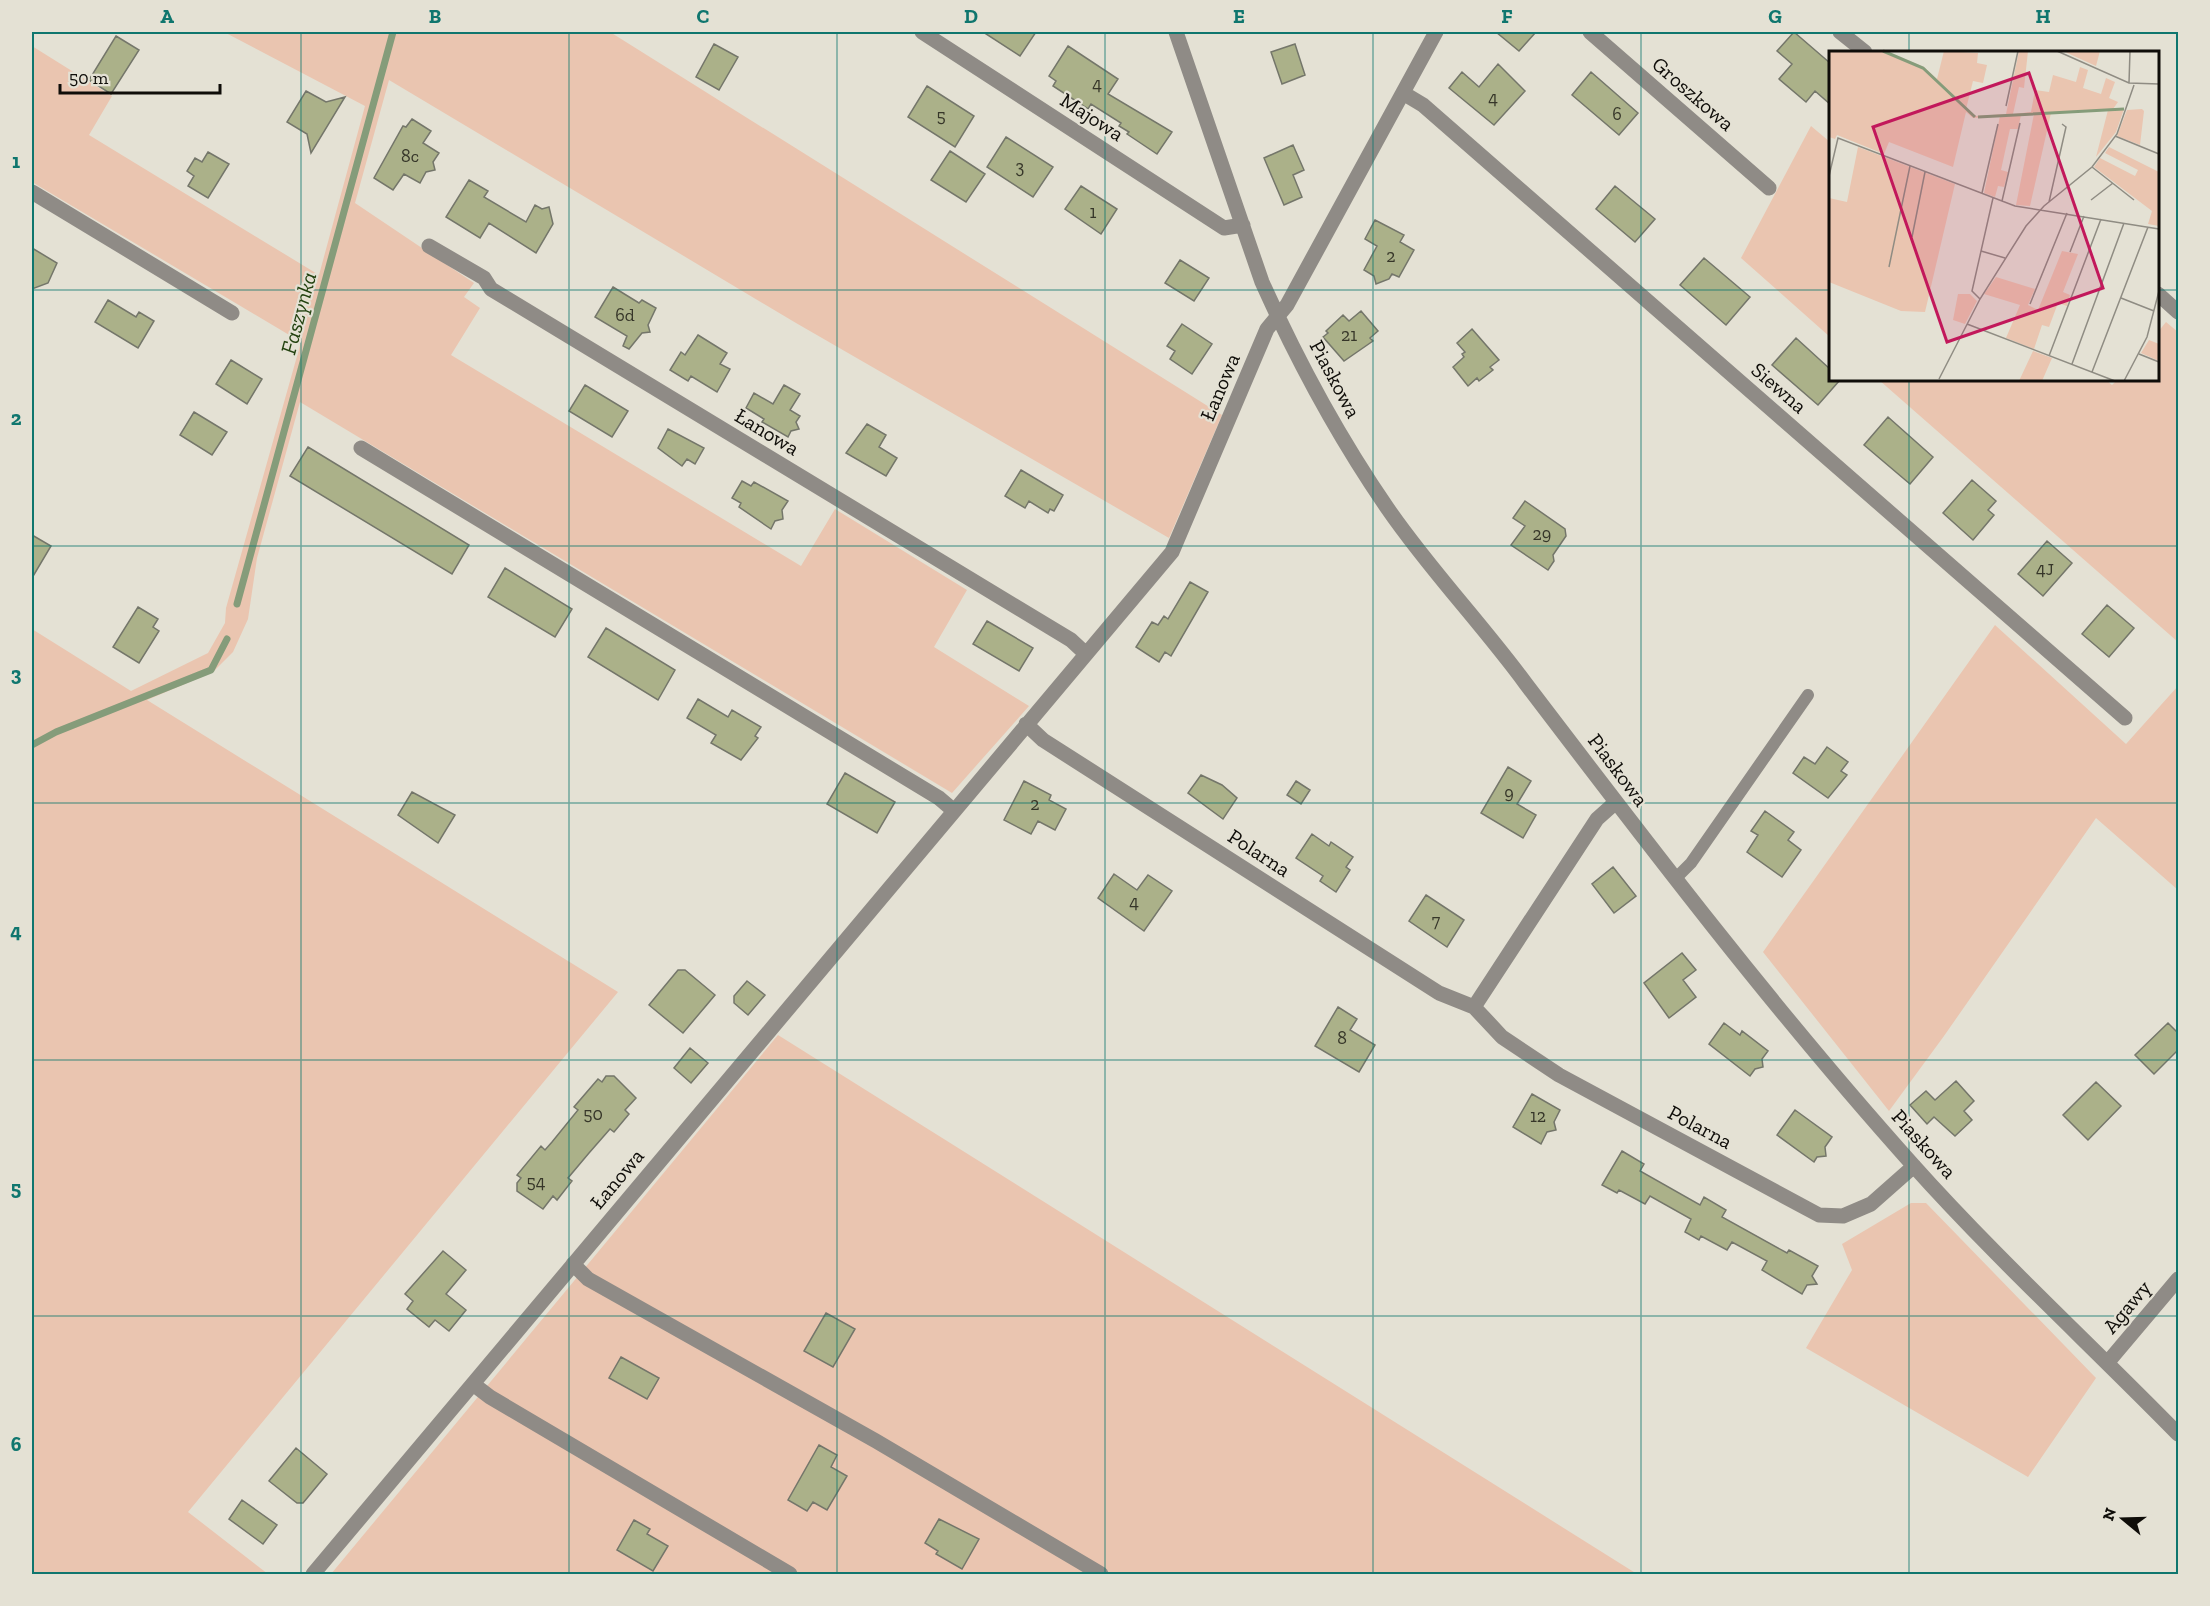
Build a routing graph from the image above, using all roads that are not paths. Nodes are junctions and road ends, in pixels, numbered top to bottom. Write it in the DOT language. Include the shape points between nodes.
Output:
graph roads {
  1 [pos="922,32"];
  2 [pos="1176,32"];
  3 [pos="1436,32"];
  4 [pos="1590,32"];
  5 [pos="1840,32"];
  6 [pos="1864,51"];
  7 [pos="1403,93"];
  8 [pos="1769,188"];
  9 [pos="32,192"];
  10 [pos="1243,225"];
  11 [pos="429,246"];
  12 [pos="2159,296"];
  13 [pos="2178,312"];
  14 [pos="232,313"];
  15 [pos="1278,316"];
  16 [pos="361,448"];
  17 [pos="1086,654"];
  18 [pos="1808,695"];
  19 [pos="2125,718"];
  20 [pos="1026,724"];
  21 [pos="1616,802"];
  22 [pos="953,810"];
  23 [pos="1676,878"];
  24 [pos="1474,1007"];
  25 [pos="1914,1166"];
  26 [pos="573,1264"];
  27 [pos="2178,1279"];
  28 [pos="2108,1362"];
  29 [pos="473,1384"];
  30 [pos="2178,1434"];
  31 [pos="313,1575"];
  32 [pos="790,1575"];
  33 [pos="1101,1575"];
  1 -- 10 [label="street, Majowa" via="1224,228"];
  2 -- 10 [label="street, Piaskowa"];
  3 -- 7 [label="street"];
  4 -- 8 [label="street, Groszkowa"];
  5 -- 6 [label="street"];
  7 -- 15 [label="street"];
  7 -- 19 [label="street, Siewna" via="1423,105"];
  9 -- 14 [label="street"];
  10 -- 15 [label="street, Piaskowa"];
  11 -- 17 [label="street, Łanowa" via="484,278 491,289 1071,640"];
  12 -- 13 [label="street"];
  15 -- 17 [label="street, Łanowa" via="1267,329 1172,552"];
  15 -- 21 [label="street, Piaskowa" via="1347,445 1388,509"];
  16 -- 22 [label="street"];
  17 -- 20 [label="street, Łanowa"];
  18 -- 23 [label="lane"];
  20 -- 22 [label="street, Łanowa"];
  20 -- 24 [label="street, Polarna" via="1043,740 1440,993"];
  21 -- 23 [label="street, Piaskowa"];
  21 -- 24 [label="street" via="1597,819"];
  22 -- 26 [label="street, Łanowa"];
  23 -- 25 [label="street, Piaskowa"];
  24 -- 25 [label="street, Polarna" via="1502,1037 1559,1075 1819,1215 1843,1216 1870,1204"];
  25 -- 28 [label="street, Piaskowa"];
  26 -- 29 [label="street, Łanowa"];
  26 -- 33 [label="street" via="588,1279"];
  27 -- 28 [label="street, Agawy"];
  28 -- 30 [label="street, Piaskowa"];
  29 -- 31 [label="street, Łanowa"];
  29 -- 32 [label="street" via="490,1398"];
}
